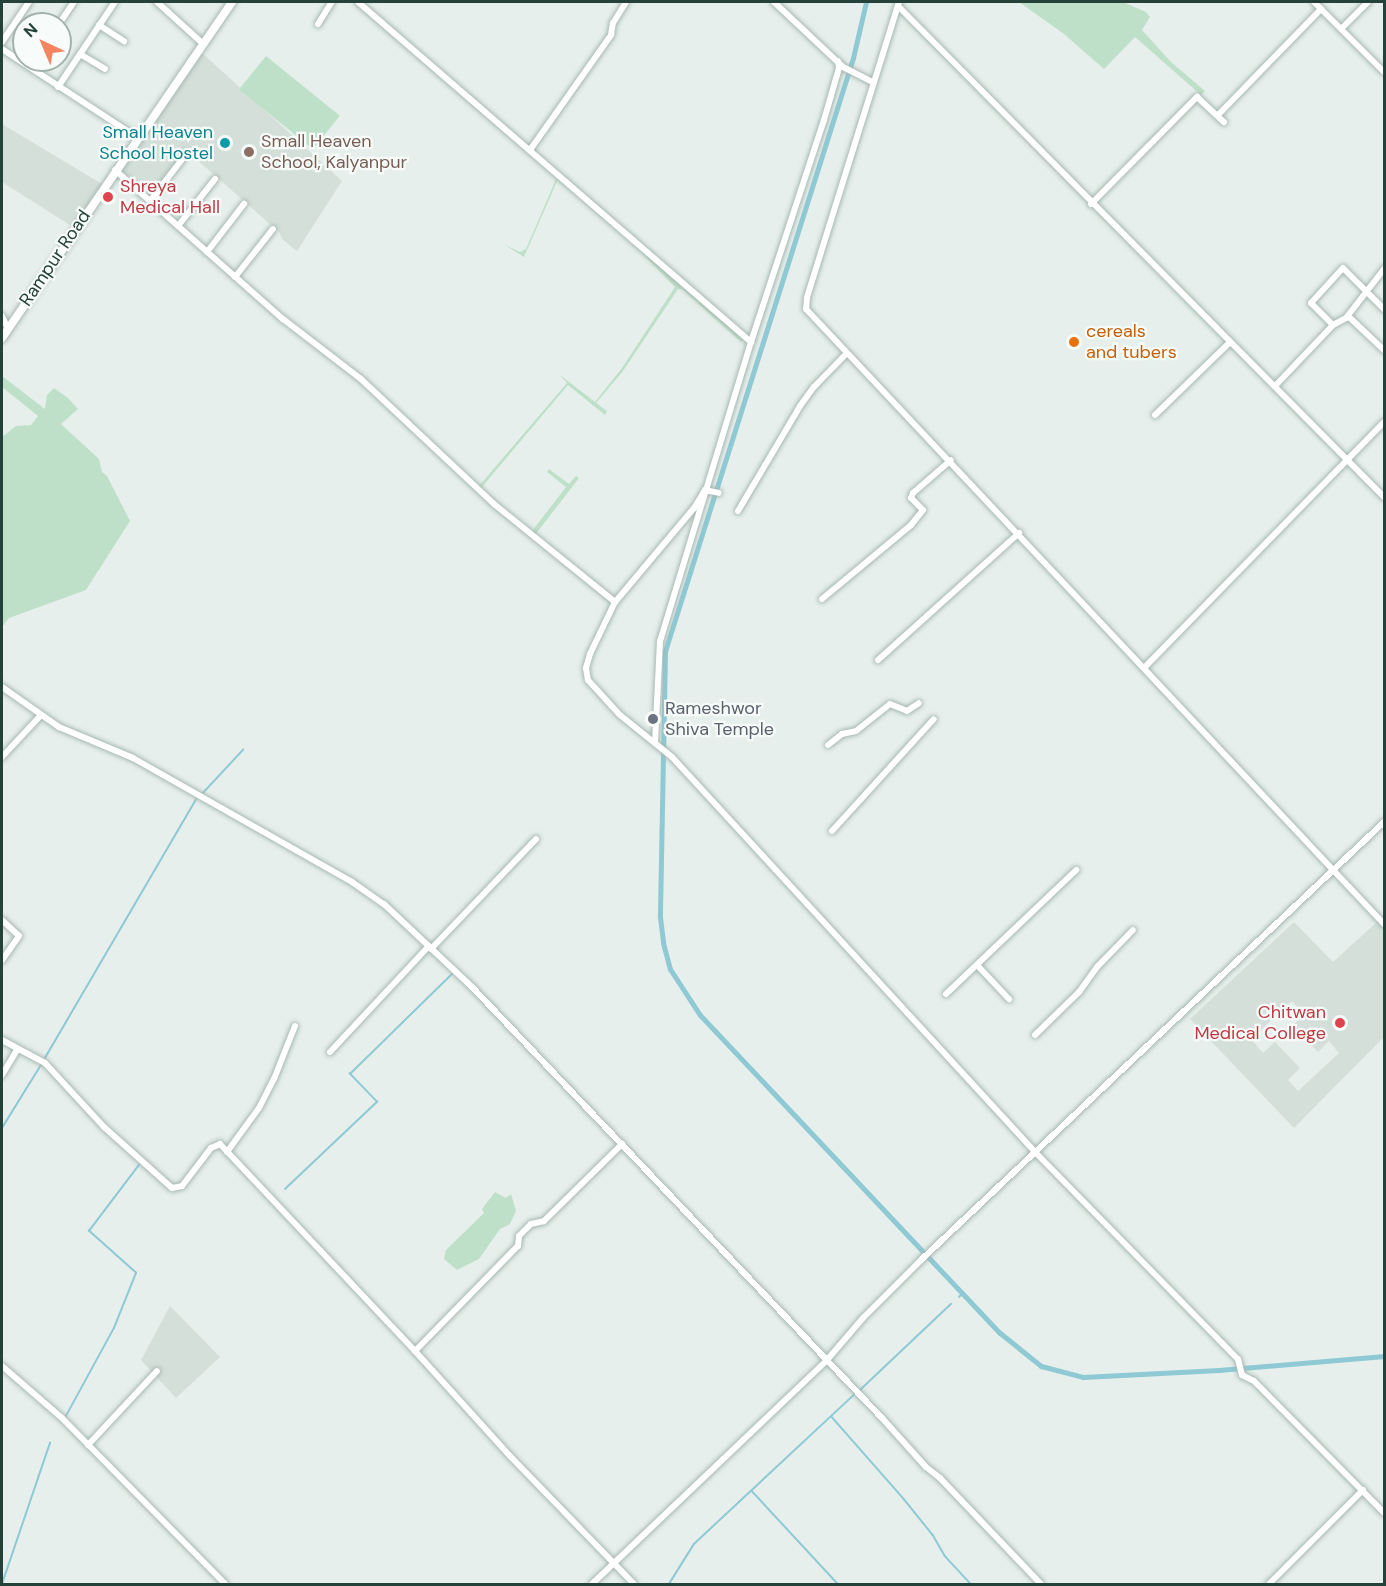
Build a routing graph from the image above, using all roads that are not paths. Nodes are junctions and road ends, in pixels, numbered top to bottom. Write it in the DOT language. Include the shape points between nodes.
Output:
graph roads {
  1 [pos="28,2"];
  2 [pos="116,2"];
  3 [pos="157,2"];
  4 [pos="232,2"];
  5 [pos="332,2"];
  6 [pos="358,2"];
  7 [pos="626,2"];
  8 [pos="774,2"];
  9 [pos="1314,2"];
  10 [pos="1368,2"];
  11 [pos="164,4"];
  12 [pos="898,4"];
  13 [pos="1322,9"];
  14 [pos="318,24"];
  15 [pos="99,25"];
  16 [pos="1342,28"];
  17 [pos="124,41"];
  18 [pos="2,42"];
  19 [pos="202,43"];
  20 [pos="80,54"];
  21 [pos="838,61"];
  22 [pos="105,69"];
  23 [pos="36,72"];
  24 [pos="1384,72"];
  25 [pos="873,82"];
  26 [pos="58,87"];
  27 [pos="1218,116"];
  28 [pos="1224,122"];
  29 [pos="138,138"];
  30 [pos="530,150"];
  31 [pos="187,153"];
  32 [pos="115,170"];
  33 [pos="215,179"];
  34 [pos="150,201"];
  35 [pos="244,204"];
  36 [pos="1092,204"];
  37 [pos="178,226"];
  38 [pos="273,229"];
  39 [pos="207,252"];
  40 [pos="1384,269"];
  41 [pos="235,277"];
  42 [pos="1368,292"];
  43 [pos="1384,309"];
  44 [pos="2,316"];
  45 [pos="1348,316"];
  46 [pos="1333,326"];
  47 [pos="8,328"];
  48 [pos="2,338"];
  49 [pos="752,342"];
  50 [pos="1230,342"];
  51 [pos="1384,350"];
  52 [pos="847,353"];
  53 [pos="1275,386"];
  54 [pos="1155,415"];
  55 [pos="1384,422"];
  56 [pos="951,460"];
  57 [pos="1349,460"];
  58 [pos="707,491"];
  59 [pos="718,493"];
  60 [pos="1384,497"];
  61 [pos="738,511"];
  62 [pos="1019,533"];
  63 [pos="822,599"];
  64 [pos="615,602"];
  65 [pos="879,660"];
  66 [pos="1145,667"];
  67 [pos="2,688"];
  68 [pos="919,703"];
  69 [pos="41,715"];
  70 [pos="934,719"];
  71 [pos="828,745"];
  72 [pos="658,746"];
  73 [pos="2,757"];
  74 [pos="1384,825"];
  75 [pos="832,831"];
  76 [pos="536,838"];
  77 [pos="1334,868"];
  78 [pos="1076,870"];
  79 [pos="2,920"];
  80 [pos="1384,924"];
  81 [pos="1133,930"];
  82 [pos="430,947"];
  83 [pos="2,960"];
  84 [pos="976,965"];
  85 [pos="946,994"];
  86 [pos="1009,999"];
  87 [pos="295,1026"];
  88 [pos="1035,1035"];
  89 [pos="2,1040"];
  90 [pos="17,1050"];
  91 [pos="330,1052"];
  92 [pos="2,1076"];
  93 [pos="622,1144"];
  94 [pos="227,1152"];
  95 [pos="1036,1153"];
  96 [pos="415,1351"];
  97 [pos="827,1360"];
  98 [pos="2,1366"];
  99 [pos="157,1371"];
  100 [pos="88,1445"];
  101 [pos="1362,1490"];
  102 [pos="1384,1513"];
  103 [pos="614,1564"];
  104 [pos="225,1584"];
  105 [pos="592,1584"];
  106 [pos="634,1584"];
  107 [pos="1041,1584"];
  108 [pos="1269,1584"];
  1 -- 18 [label="street"];
  2 -- 15 [label="street"];
  3 -- 11 [label="street"];
  4 -- 19 [label="main road, Rampur Road"];
  5 -- 14 [label="street"];
  6 -- 30 [label="street"];
  7 -- 30 [label="street" via="612,23 611,35"];
  8 -- 21 [label="street"];
  9 -- 13 [label="street"];
  10 -- 16 [label="street"];
  11 -- 19 [label="street"];
  12 -- 25 [label="street"];
  12 -- 36 [label="street"];
  13 -- 16 [label="street"];
  13 -- 27 [label="street"];
  15 -- 17 [label="street"];
  15 -- 20 [label="street"];
  16 -- 24 [label="street"];
  19 -- 29 [label="main road, Rampur Road"];
  20 -- 22 [label="street"];
  20 -- 26 [label="street"];
  21 -- 25 [label="street"];
  21 -- 49 [label="street" via="825,120"];
  23 -- 26 [label="street"];
  25 -- 52 [label="street" via="807,298 807,309"];
  26 -- 29 [label="street"];
  27 -- 28 [label="street"];
  27 -- 36 [label="street" via="1197,97"];
  29 -- 32 [label="main road, Rampur Road"];
  30 -- 49 [label="street"];
  31 -- 34 [label="street"];
  32 -- 34 [label="street"];
  32 -- 47 [label="main road, Rampur Road"];
  33 -- 37 [label="street"];
  34 -- 37 [label="street"];
  35 -- 39 [label="street"];
  36 -- 50 [label="street"];
  37 -- 39 [label="street"];
  38 -- 41 [label="street"];
  39 -- 41 [label="street"];
  40 -- 42 [label="street"];
  41 -- 64 [label="street" via="361,380 494,504"];
  42 -- 43 [label="street"];
  42 -- 45 [label="street"];
  42 -- 46 [label="street" via="1343,268 1311,303"];
  44 -- 47 [label="street"];
  45 -- 46 [label="street"];
  45 -- 51 [label="street"];
  46 -- 53 [label="street"];
  47 -- 48 [label="main road, Rampur Road"];
  49 -- 58 [label="street"];
  50 -- 53 [label="street"];
  50 -- 54 [label="street"];
  52 -- 56 [label="street"];
  52 -- 61 [label="street" via="800,406"];
  53 -- 57 [label="street"];
  55 -- 57 [label="street"];
  56 -- 62 [label="street"];
  56 -- 63 [label="street" via="913,493 911,498 923,510 911,525"];
  57 -- 60 [label="street"];
  57 -- 66 [label="street"];
  58 -- 59 [label="street"];
  58 -- 64 [label="street"];
  58 -- 72 [label="street" via="660,641"];
  62 -- 65 [label="street"];
  62 -- 66 [label="street"];
  64 -- 72 [label="street" via="590,654 587,675 592,686 620,715"];
  66 -- 77 [label="street"];
  67 -- 69 [label="street"];
  68 -- 71 [label="street" via="907,711 890,704 856,731 842,734"];
  69 -- 73 [label="street"];
  69 -- 82 [label="street" via="59,727 133,758 352,882 384,904"];
  70 -- 75 [label="street"];
  72 -- 95 [label="street"];
  74 -- 77 [label="street"];
  76 -- 82 [label="street"];
  77 -- 80 [label="street"];
  77 -- 95 [label="street"];
  78 -- 84 [label="street"];
  79 -- 83 [label="street" via="19,936"];
  81 -- 88 [label="street"];
  82 -- 91 [label="street"];
  82 -- 93 [label="street"];
  84 -- 85 [label="street"];
  84 -- 86 [label="street"];
  87 -- 94 [label="street" via="259,1108"];
  89 -- 90 [label="street"];
  90 -- 92 [label="street"];
  90 -- 94 [label="street" via="45,1063 104,1127 172,1188 182,1186 211,1148 220,1144"];
  93 -- 96 [label="street" via="544,1221 531,1224 519,1236 518,1246"];
  93 -- 97 [label="street"];
  94 -- 96 [label="street"];
  95 -- 97 [label="street" via="921,1260"];
  95 -- 101 [label="street" via="1241,1364 1242,1373"];
  96 -- 103 [label="street"];
  97 -- 103 [label="street"];
  97 -- 107 [label="street"];
  98 -- 100 [label="street"];
  99 -- 100 [label="street"];
  100 -- 104 [label="street"];
  101 -- 102 [label="street"];
  101 -- 108 [label="street"];
  103 -- 105 [label="street"];
  103 -- 106 [label="street"];
}
